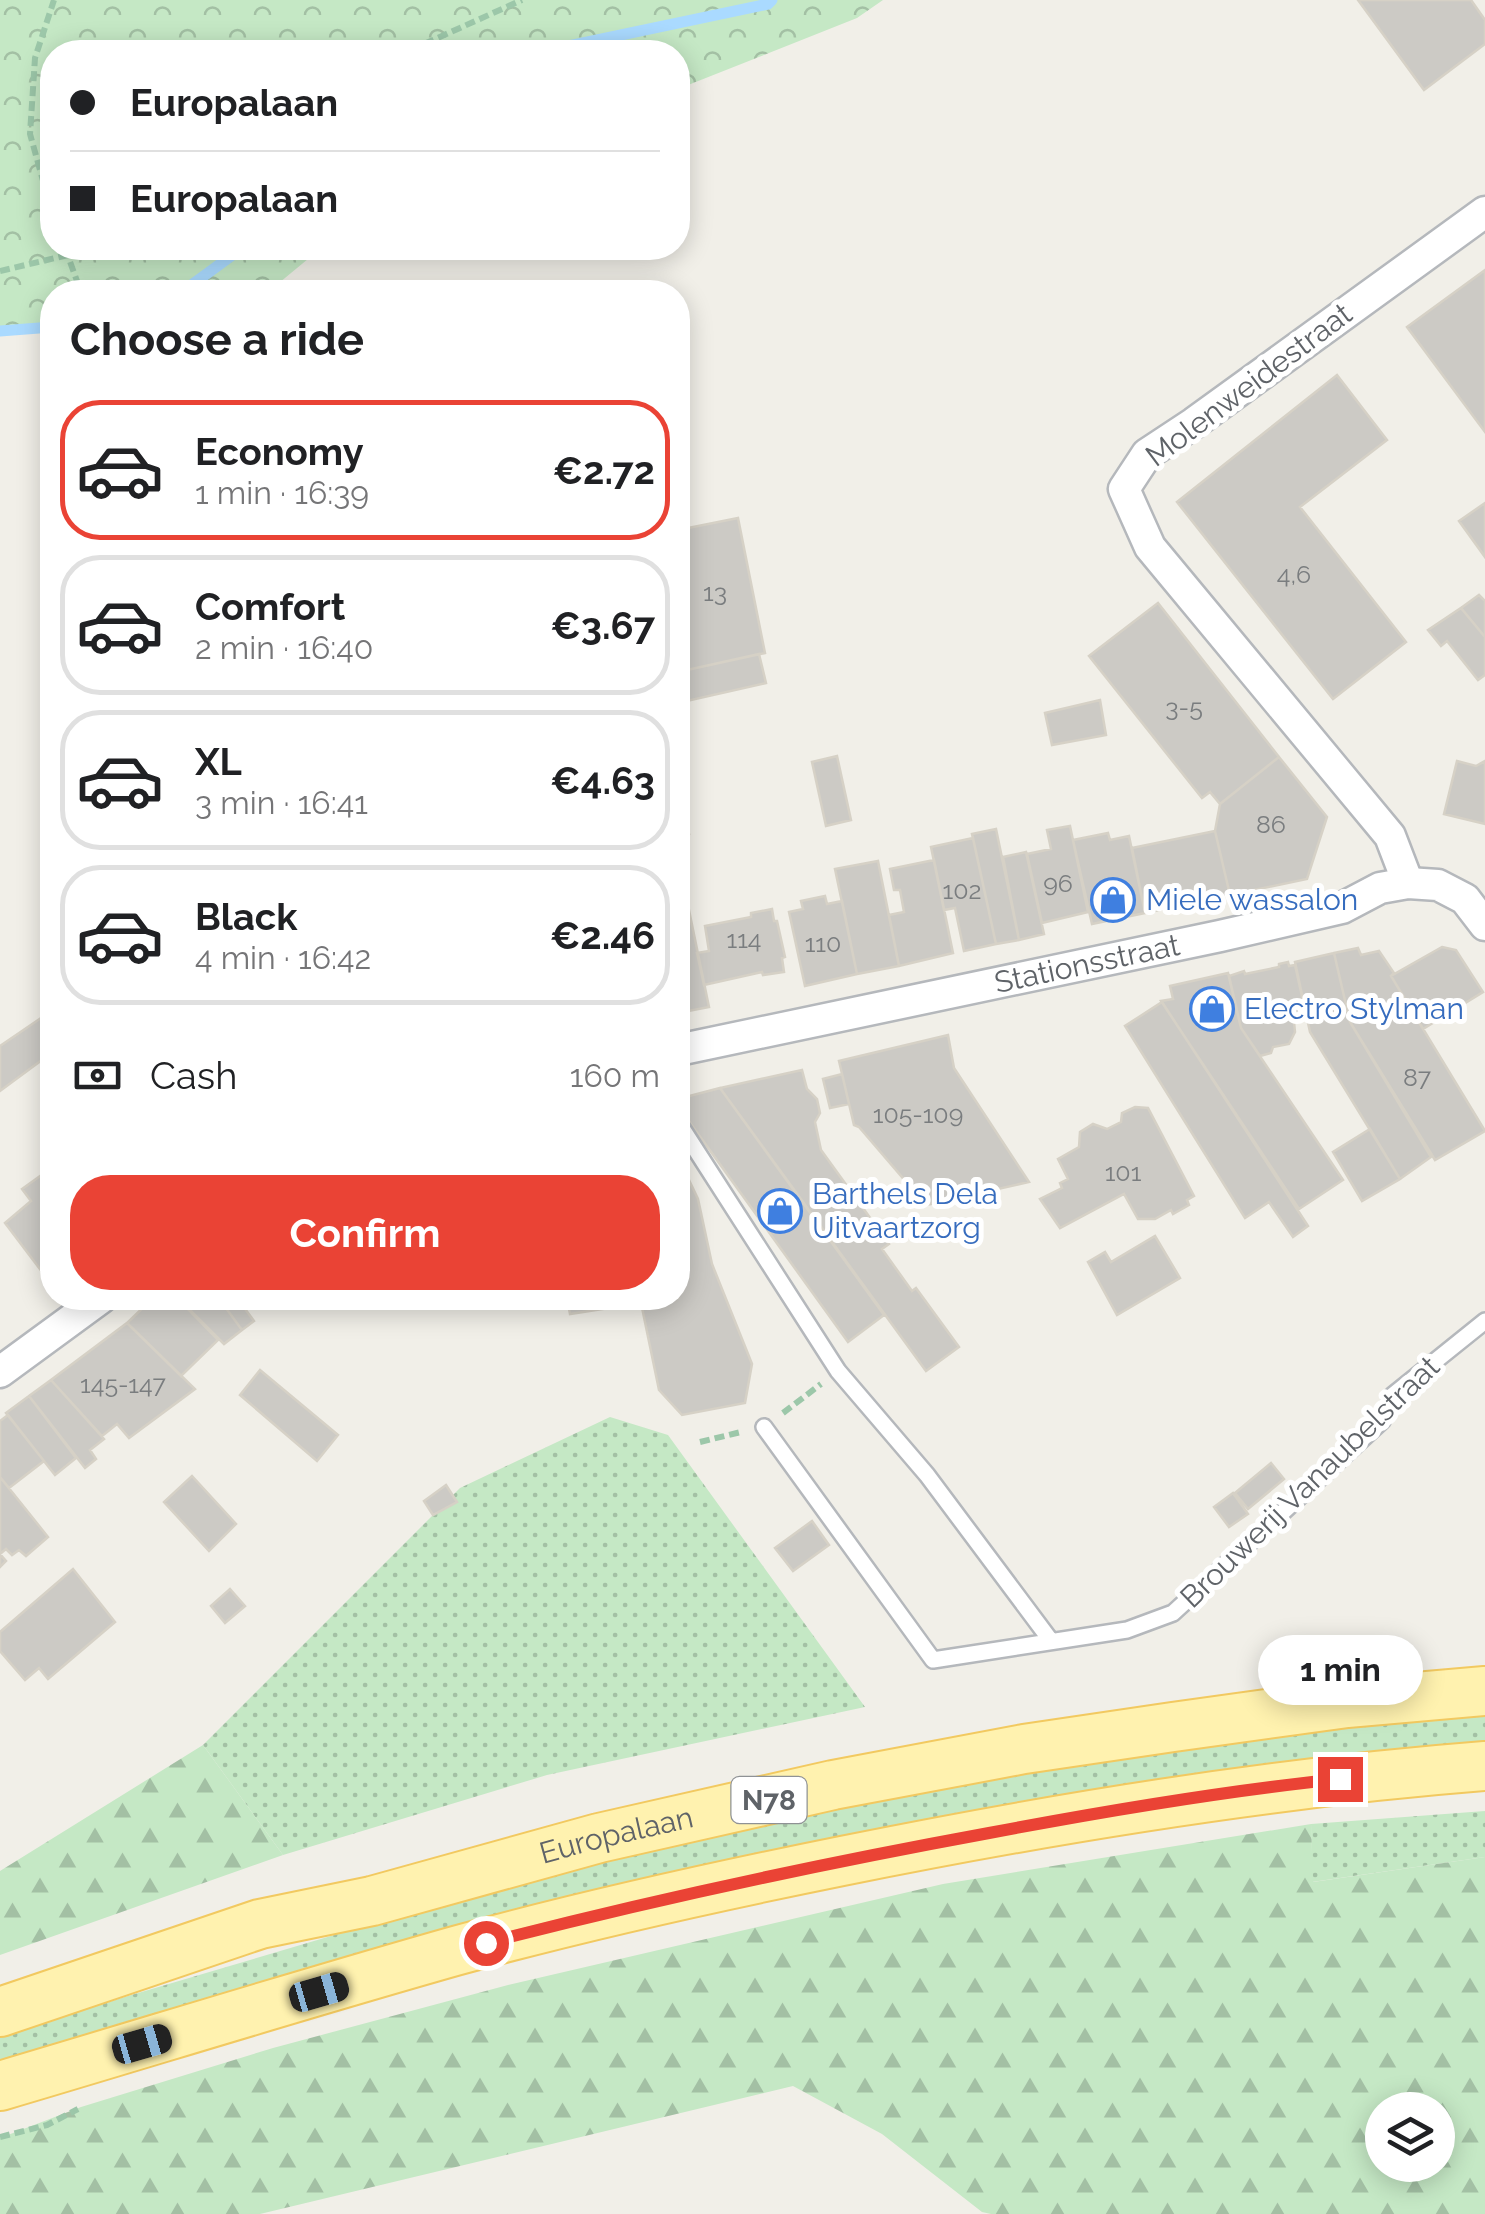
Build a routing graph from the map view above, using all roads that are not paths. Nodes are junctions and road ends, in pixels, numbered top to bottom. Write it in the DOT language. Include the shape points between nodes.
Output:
graph roads {
  1 [pos="1485,212"];
  2 [pos="1408,883"];
  3 [pos="1475,894"];
  4 [pos="1485,925"];
  5 [pos="690,1047"];
  6 [pos="690,1141"];
  7 [pos="85,1310"];
  8 [pos="1485,1321"];
  9 [pos="0,1372"];
  10 [pos="764,1427"];
  11 [pos="1051,1641"];
  12 [pos="1485,1691"];
  13 [pos="1485,1766"];
  14 [pos="0,2012"];
  15 [pos="0,2086"];
  1 -- 2 [label="street, Molenweidestraat" via="1147,454 1124,489 1150,547 1390,836"];
  2 -- 3 [label="street"];
  2 -- 5 [label="street, Stationsstraat" via="1380,888 1342,908 1220,936"];
  3 -- 4 [label="street"];
  6 -- 11 [label="lane" via="838,1371 927,1474"];
  7 -- 9 [label="street"];
  8 -- 11 [label="lane, Brouwerij Vanaubelstraat" via="1394,1395 1382,1421 1172,1612 1127,1630"];
  10 -- 11 [label="lane, Brouwerij Vanaubelstraat" via="933,1660"];
  12 -- 14 [label="main road, Europalaan / N78" via="1117,1735 833,1785 260,1924"];
  13 -- 15 [label="main road, N78" via="1182,1799 792,1871 456,1951"];
}
